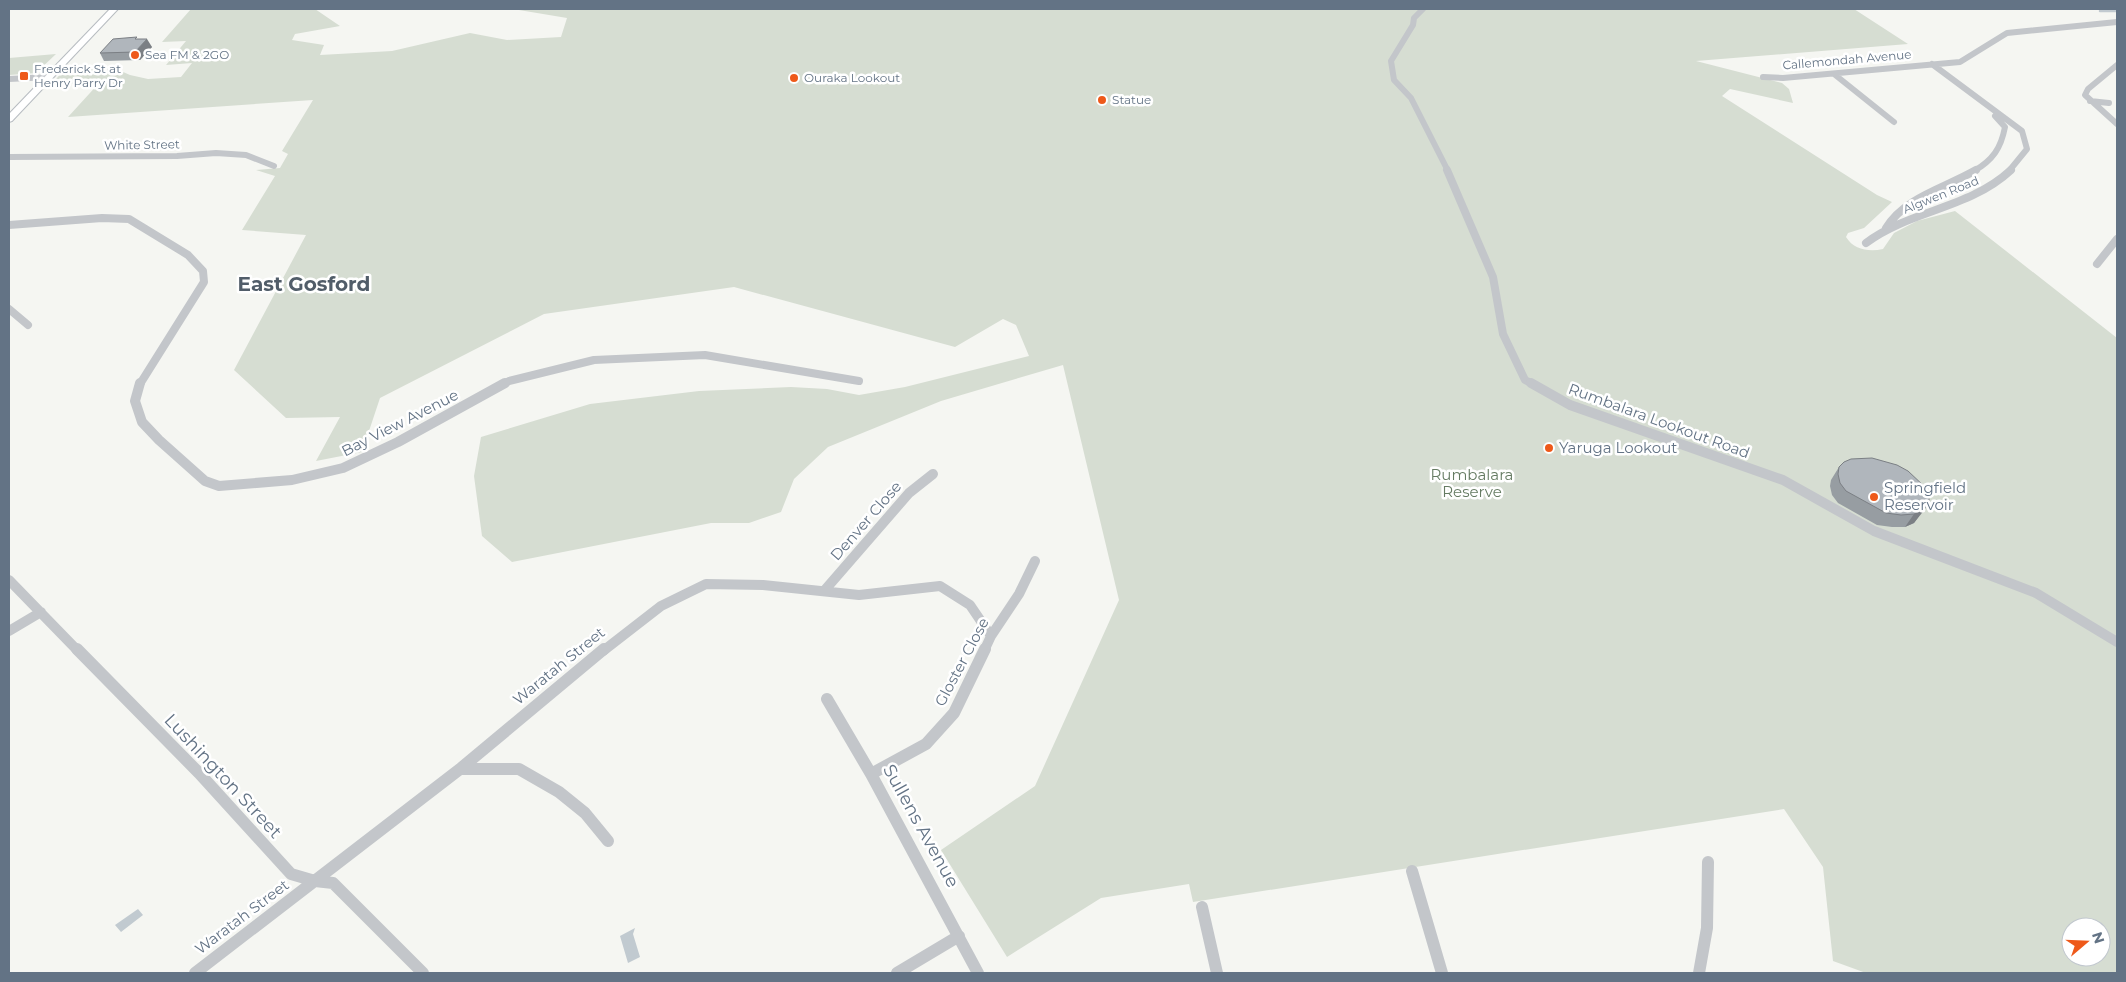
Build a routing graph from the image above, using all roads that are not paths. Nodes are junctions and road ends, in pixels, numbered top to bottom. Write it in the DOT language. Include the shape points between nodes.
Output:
graph roads {
  1 [pos="114,9"];
  2 [pos="1423,9"];
  3 [pos="2114,22"];
  4 [pos="2117,26"];
  5 [pos="1932,64"];
  6 [pos="2117,65"];
  7 [pos="1834,74"];
  8 [pos="50,77"];
  9 [pos="1763,77"];
  10 [pos="9,79"];
  11 [pos="1973,93"];
  12 [pos="2090,101"];
  13 [pos="2109,103"];
  14 [pos="9,119"];
  15 [pos="1894,122"];
  16 [pos="2117,124"];
  17 [pos="9,157"];
  18 [pos="274,166"];
  19 [pos="9,225"];
  20 [pos="1886,228"];
  21 [pos="2117,239"];
  22 [pos="1866,243"];
  23 [pos="2097,264"];
  24 [pos="9,309"];
  25 [pos="28,325"];
  26 [pos="859,381"];
  27 [pos="932,474"];
  28 [pos="1035,561"];
  29 [pos="9,580"];
  30 [pos="824,592"];
  31 [pos="42,612"];
  32 [pos="9,631"];
  33 [pos="991,636"];
  34 [pos="2117,642"];
  35 [pos="827,699"];
  36 [pos="460,769"];
  37 [pos="871,774"];
  38 [pos="608,841"];
  39 [pos="1708,862"];
  40 [pos="1412,871"];
  41 [pos="315,881"];
  42 [pos="1202,907"];
  43 [pos="960,936"];
  44 [pos="195,973"];
  45 [pos="424,973"];
  46 [pos="897,973"];
  47 [pos="978,973"];
  48 [pos="1217,973"];
  49 [pos="1442,973"];
  50 [pos="1699,973"];
  1 -- 8 [label="main road"];
  2 -- 34 [label="street, Rumbalara Lookout Road" via="1412,16 1413,25 1391,61 1394,80 1411,98 1447,169 1493,276 1503,334 1525,380 1570,405 1783,480 1874,531 2036,594"];
  3 -- 4 [label="street"];
  3 -- 5 [label="street, Callemondah Avenue" via="2007,34 1960,62"];
  5 -- 7 [label="street, Callemondah Avenue"];
  5 -- 11 [label="street, Algwen Road"];
  6 -- 12 [label="street" via="2088,89 2085,95"];
  7 -- 9 [label="street, Callemondah Avenue"];
  7 -- 15 [label="street"];
  8 -- 10 [label="street"];
  8 -- 14 [label="main road"];
  11 -- 20 [label="street, Algwen Road" via="2005,127 2005,138 1983,166 1896,213"];
  11 -- 20 [label="street, Algwen Road" via="2022,131 2027,148 2019,163 2003,180 1978,194"];
  12 -- 13 [label="street"];
  12 -- 16 [label="street"];
  17 -- 18 [label="street, White Street" via="216,153 246,155"];
  19 -- 26 [label="street, Bay View Avenue" via="129,218 188,255 203,271 204,282 141,381 135,402 142,422 159,440 205,481 218,486 292,480 343,468 398,442 509,381 594,360 705,354"];
  20 -- 22 [label="street, Algwen Road"];
  21 -- 23 [label="street"];
  24 -- 25 [label="street"];
  27 -- 30 [label="street, Denver Close" via="909,493"];
  28 -- 33 [label="street, Gloster Close" via="1019,594"];
  29 -- 31 [label="street, Lushington Street"];
  30 -- 33 [label="street, Waratah Street" via="859,595 940,586 970,605"];
  30 -- 36 [label="street, Waratah Street" via="763,585 706,584 661,606 633,627"];
  31 -- 32 [label="street"];
  31 -- 41 [label="street, Lushington Street" via="199,773 291,874"];
  33 -- 37 [label="street, Gloster Close" via="954,713 926,744"];
  35 -- 37 [label="street, Sullens Avenue"];
  36 -- 38 [label="street" via="519,769 579,807"];
  36 -- 41 [label="street, Waratah Street"];
  37 -- 43 [label="street, Sullens Avenue"];
  39 -- 50 [label="street" via="1707,928"];
  40 -- 49 [label="street"];
  41 -- 44 [label="street, Waratah Street"];
  41 -- 45 [label="street, Lushington Street" via="333,883"];
  42 -- 48 [label="street"];
  43 -- 46 [label="street"];
  43 -- 47 [label="street, Sullens Avenue"];
}
